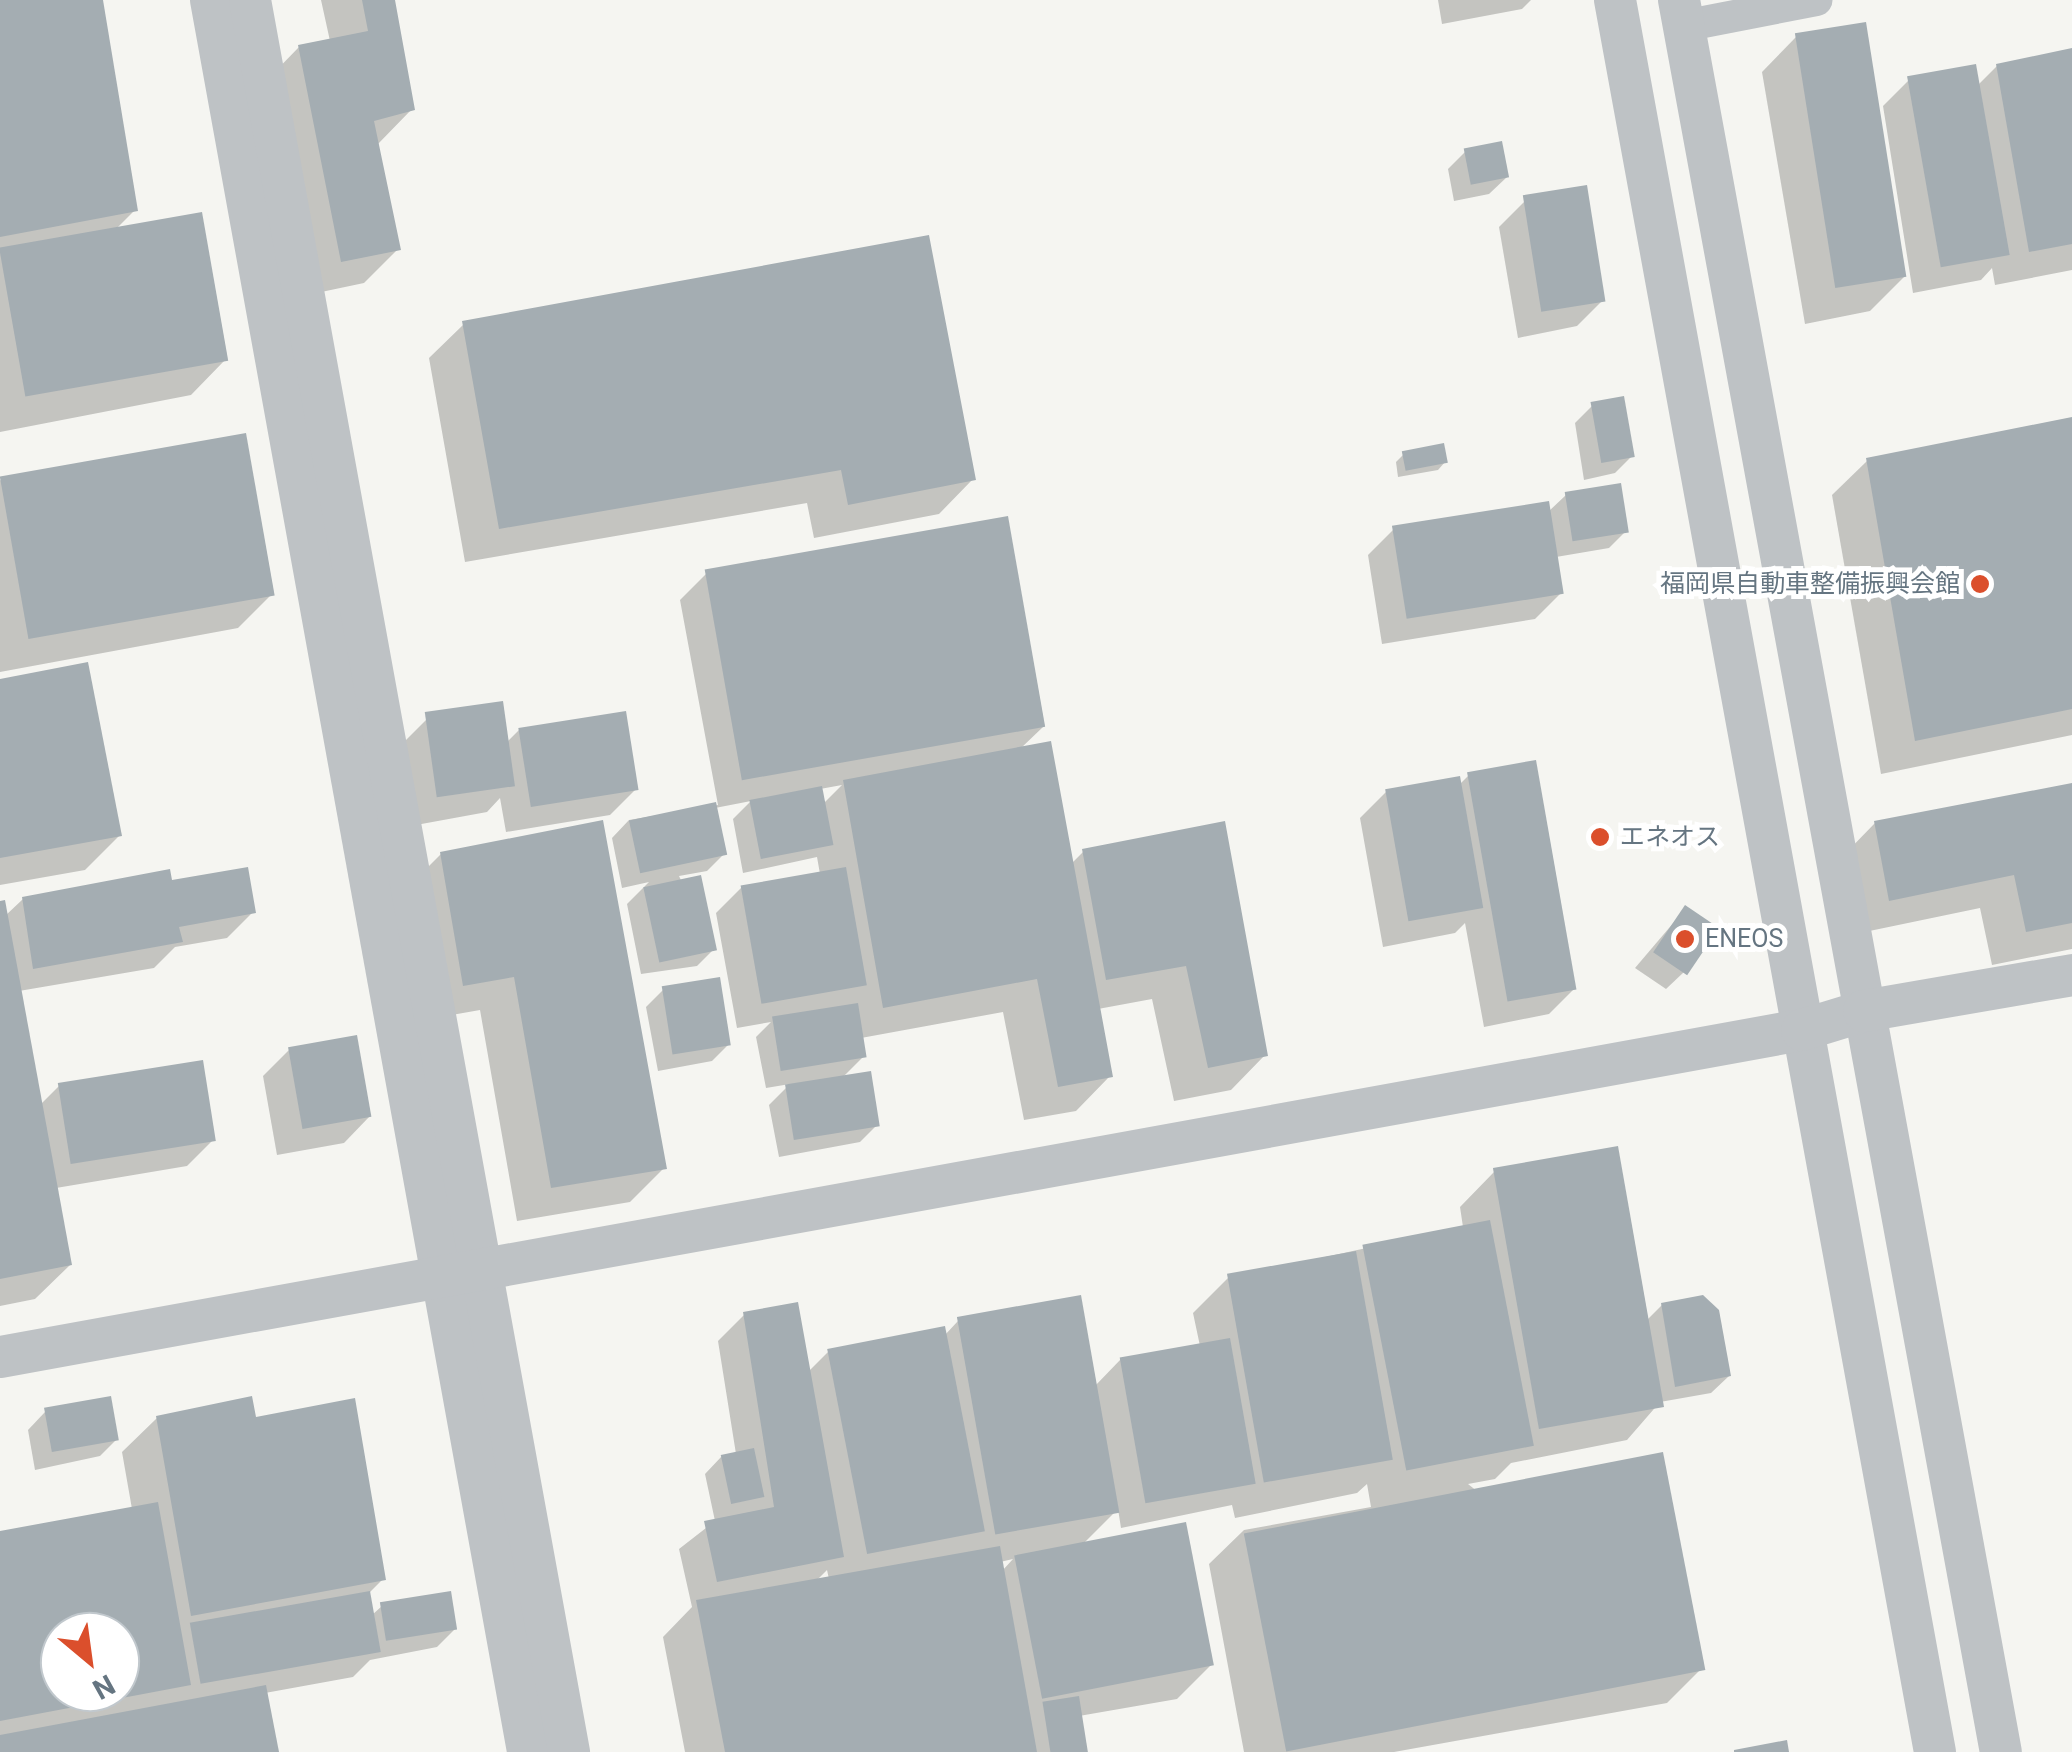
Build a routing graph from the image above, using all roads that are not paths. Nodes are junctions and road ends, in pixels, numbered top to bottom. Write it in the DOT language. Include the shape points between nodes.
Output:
graph roads {
  1 [pos="211,0"];
  2 [pos="250,0"];
  3 [pos="1615,0"];
  4 [pos="1818,0"];
  5 [pos="1681,13"];
  6 [pos="2072,975"];
  7 [pos="1864,1011"];
  8 [pos="1802,1030"];
  9 [pos="462,1273"];
  10 [pos="0,1357"];
  11 [pos="528,1752"];
  12 [pos="569,1752"];
  13 [pos="1935,1752"];
  14 [pos="2001,1752"];
  1 -- 9 [label="street"];
  2 -- 9 [label="street"];
  3 -- 8 [label="street"];
  4 -- 5 [label="street"];
  5 -- 7 [label="street"];
  6 -- 7 [label="street"];
  7 -- 8 [label="street"];
  7 -- 14 [label="street"];
  8 -- 9 [label="street"];
  8 -- 13 [label="street"];
  9 -- 10 [label="street"];
  9 -- 11 [label="street"];
  9 -- 12 [label="street"];
}
